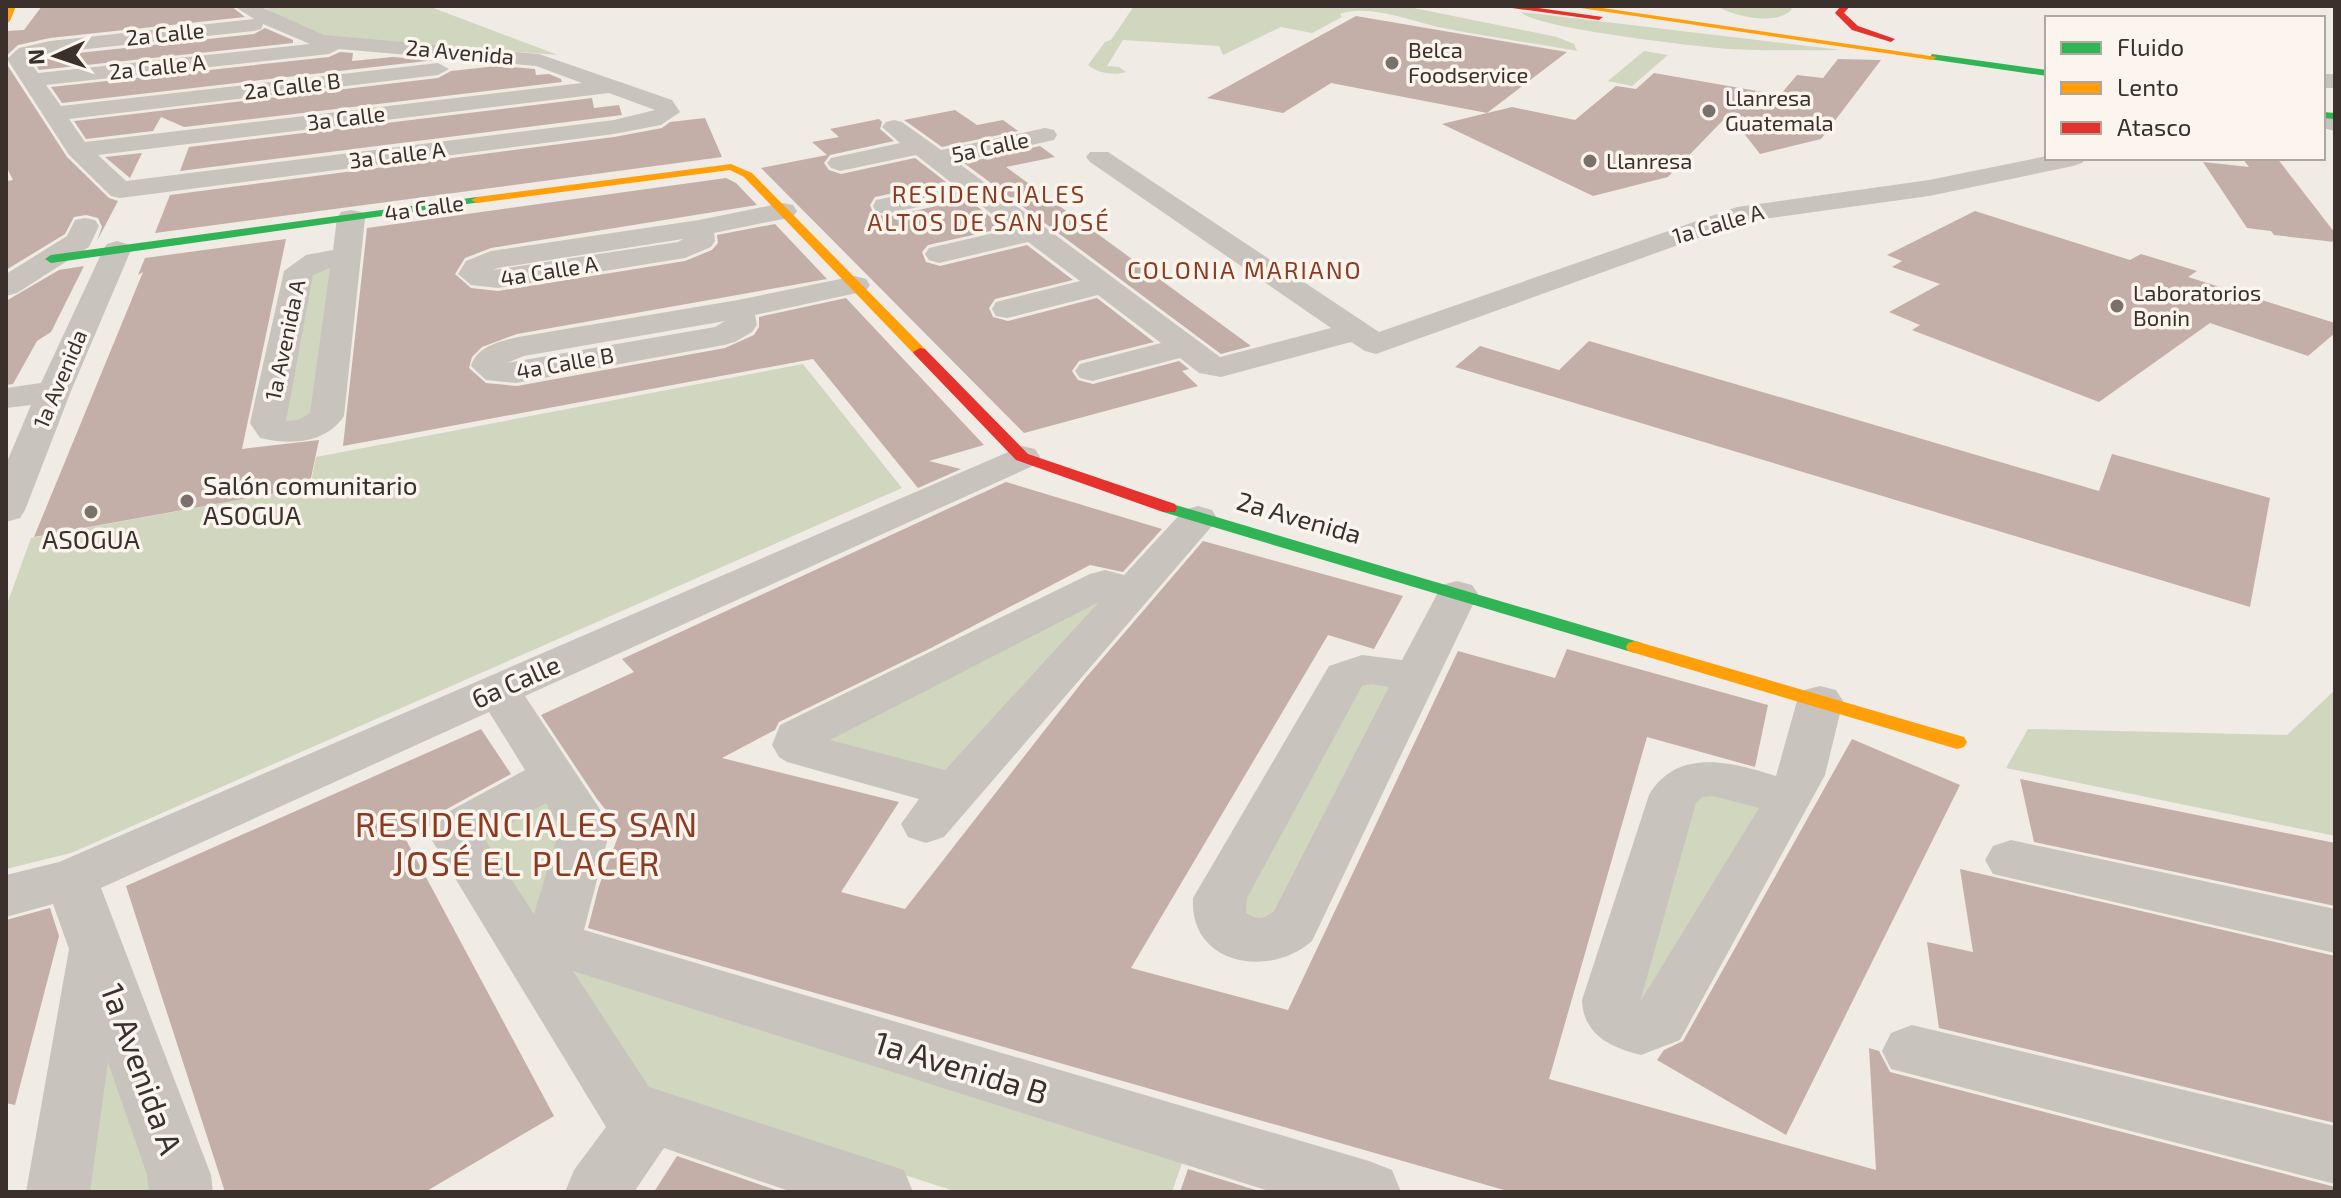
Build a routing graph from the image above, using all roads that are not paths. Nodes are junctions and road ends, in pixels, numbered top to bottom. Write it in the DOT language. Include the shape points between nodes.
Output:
graph roads {
  1 [pos="12,6"];
  2 [pos="1502,6"];
  3 [pos="1571,6"];
  4 [pos="1640,6"];
  5 [pos="1846,6"];
  6 [pos="249,15"];
  7 [pos="1807,19"];
  8 [pos="6,21"];
  9 [pos="1745,21"];
  10 [pos="1799,38"];
  11 [pos="314,39"];
  12 [pos="1901,41"];
  13 [pos="359,45"];
  14 [pos="283,53"];
  15 [pos="531,59"];
  16 [pos="2045,63"];
  17 [pos="2045,73"];
  18 [pos="32,80"];
  19 [pos="613,86"];
  20 [pos="54,114"];
  21 [pos="666,115"];
  22 [pos="894,127"];
  23 [pos="1045,135"];
  24 [pos="78,150"];
  25 [pos="928,153"];
  26 [pos="1099,157"];
  27 [pos="2063,160"];
  28 [pos="840,163"];
  29 [pos="731,167"];
  30 [pos="973,187"];
  31 [pos="886,206"];
  32 [pos="783,211"];
  33 [pos="351,218"];
  34 [pos="85,226"];
  35 [pos="699,228"];
  36 [pos="1033,232"];
  37 [pos="117,250"];
  38 [pos="939,254"];
  39 [pos="346,257"];
  40 [pos="51,259"];
  41 [pos="855,285"];
  42 [pos="1102,285"];
  43 [pos="6,287"];
  44 [pos="738,309"];
  45 [pos="1007,309"];
  46 [pos="1366,338"];
  47 [pos="1184,347"];
  48 [pos="1092,371"];
  49 [pos="54,391"];
  50 [pos="6,398"];
  51 [pos="1022,457"];
  52 [pos="6,510"];
  53 [pos="1198,518"];
  54 [pos="1134,591"];
  55 [pos="1457,594"];
  56 [pos="1416,679"];
  57 [pos="498,690"];
  58 [pos="1820,701"];
  59 [pos="1957,742"];
  60 [pos="554,776"];
  61 [pos="1788,799"];
  62 [pos="2011,860"];
  63 [pos="71,879"];
  64 [pos="6,896"];
  65 [pos="2335,931"];
  66 [pos="96,947"];
  67 [pos="549,960"];
  68 [pos="1912,1051"];
  69 [pos="650,1116"];
  70 [pos="2335,1155"];
  71 [pos="58,1192"];
  72 [pos="181,1192"];
  73 [pos="597,1192"];
  74 [pos="881,1192"];
  75 [pos="1369,1192"];
  1 -- 8 [label="main road"];
  2 -- 10 [label="main road"];
  3 -- 10 [label="main road"];
  4 -- 9 [label="main road"];
  5 -- 12 [label="main road" via="1839,13 1853,27"];
  6 -- 11 [label="street, 2a Avenida"];
  6 -- 18 [label="street, 2a Calle" via="29,51 18,59"];
  7 -- 9 [label="main road"];
  9 -- 12 [label="main road"];
  10 -- 17 [label="main road"];
  11 -- 13 [label="street, 2a Avenida"];
  11 -- 14 [label="street, 2a Calle A" via="318,42 312,47"];
  12 -- 16 [label="main road"];
  13 -- 14 [label="street, 2a Calle A"];
  13 -- 15 [label="street, 2a Avenida"];
  14 -- 18 [label="street, 2a Calle A"];
  15 -- 19 [label="street, 2a Avenida"];
  15 -- 20 [label="street, 2a Calle B"];
  18 -- 20 [label="street"];
  19 -- 21 [label="street, 2a Avenida" via="664,105"];
  19 -- 24 [label="street, 3a Calle"];
  20 -- 24 [label="street"];
  21 -- 24 [label="street, 3a Calle A" via="614,127 127,190 116,189"];
  22 -- 25 [label="street"];
  23 -- 25 [label="street, 5a Calle"];
  25 -- 28 [label="street"];
  25 -- 30 [label="street"];
  26 -- 46 [label="street"];
  27 -- 46 [label="street, 1a Calle A" via="1929,188 1737,215"];
  29 -- 32 [label="main road, 2a Avenida" via="748,175"];
  29 -- 33 [label="main road, 4a Calle"];
  30 -- 31 [label="street"];
  30 -- 36 [label="street"];
  32 -- 35 [label="street, 4a Calle A"];
  32 -- 41 [label="main road, 2a Avenida"];
  33 -- 37 [label="main road, 4a Calle"];
  33 -- 39 [label="street, 1a Avenida A"];
  34 -- 40 [label="street" via="79,241"];
  35 -- 35 [label="street, 4a Calle A" via="701,241 685,249 498,279 473,274 491,260"];
  36 -- 38 [label="street"];
  36 -- 42 [label="street"];
  37 -- 40 [label="main road, 4a Calle"];
  37 -- 49 [label="street, 1a Avenida"];
  39 -- 39 [label="street, 1a Avenida A" via="327,416 301,430 273,430 268,423 299,271 316,261"];
  40 -- 43 [label="street"];
  41 -- 44 [label="street, 4a Calle B"];
  41 -- 51 [label="main road, 2a Avenida"];
  42 -- 45 [label="street"];
  42 -- 47 [label="street"];
  44 -- 44 [label="street, 4a Calle B" via="741,325 724,335 516,373 498,373 488,366 492,357 508,349"];
  46 -- 47 [label="street, 1a Calle A" via="1294,348 1221,367"];
  47 -- 48 [label="street"];
  49 -- 50 [label="street"];
  49 -- 52 [label="street, 1a Avenida"];
  51 -- 53 [label="main road, 2a Avenida"];
  51 -- 57 [label="street, 6a Calle"];
  53 -- 54 [label="street"];
  53 -- 55 [label="main road, 2a Avenida"];
  54 -- 54 [label="street" via="1105,583 797,737 796,745 940,808"];
  55 -- 56 [label="street"];
  55 -- 58 [label="main road, 2a Avenida"];
  56 -- 56 [label="street" via="1293,926 1285,935 1261,942 1236,936 1219,919 1220,898 1345,676 1374,669"];
  57 -- 60 [label="street"];
  57 -- 63 [label="street, 6a Calle"];
  58 -- 59 [label="main road, 2a Avenida"];
  58 -- 61 [label="street" via="1801,775"];
  60 -- 67 [label="street" via="586,826"];
  60 -- 67 [label="street" via="464,826 456,837"];
  61 -- 61 [label="street" via="1659,1022 1641,1030 1624,1025 1613,1013 1611,1000 1674,795 1690,781 1718,778"];
  62 -- 65 [label="street"];
  63 -- 64 [label="street, 6a Calle"];
  63 -- 66 [label="street, 1a Avenida A"];
  66 -- 71 [label="street, 1a Avenida A"];
  66 -- 72 [label="street, 1a Avenida A"];
  67 -- 69 [label="street" via="628,1108"];
  67 -- 75 [label="street, 1a Avenida B"];
  68 -- 70 [label="street"];
  69 -- 73 [label="street"];
  69 -- 74 [label="street"];
}
